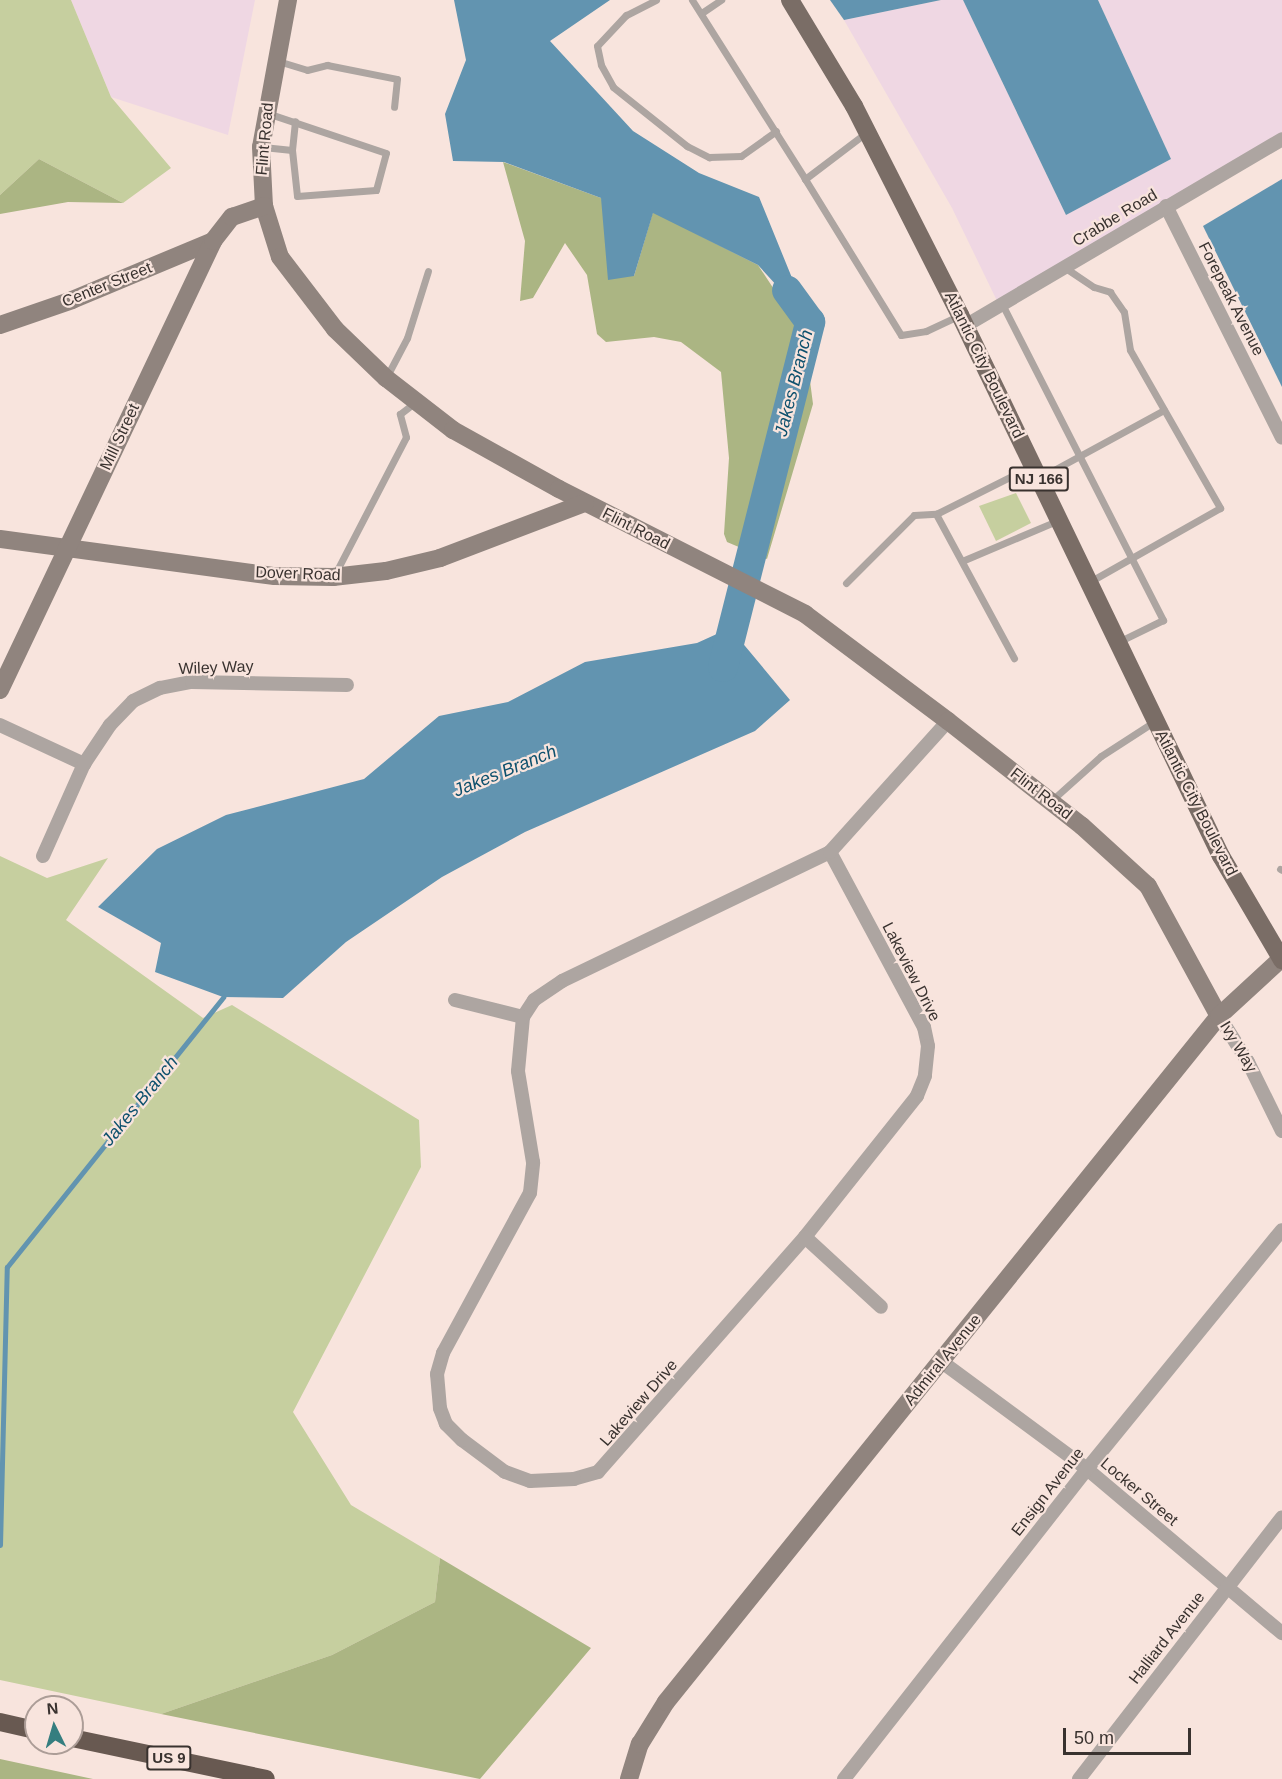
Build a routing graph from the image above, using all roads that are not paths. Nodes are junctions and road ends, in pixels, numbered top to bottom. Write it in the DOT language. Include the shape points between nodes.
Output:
graph roads {
  1 [pos="288,0"];
  2 [pos="656,0"];
  3 [pos="692,0"];
  4 [pos="721,0"];
  5 [pos="790,0"];
  6 [pos="703,12"];
  7 [pos="276,60"];
  8 [pos="394,107"];
  9 [pos="266,112"];
  10 [pos="295,121"];
  11 [pos="776,131"];
  12 [pos="867,132"];
  13 [pos="1282,139"];
  14 [pos="261,147"];
  15 [pos="292,150"];
  16 [pos="805,178"];
  17 [pos="264,206"];
  18 [pos="1166,206"];
  19 [pos="213,242"];
  20 [pos="1064,267"];
  21 [pos="428,271"];
  22 [pos="1001,303"];
  23 [pos="963,320"];
  24 [pos="0,325"];
  25 [pos="386,378"];
  26 [pos="415,402"];
  27 [pos="1164,410"];
  28 [pos="1282,438"];
  29 [pos="1078,457"];
  30 [pos="1036,472"];
  31 [pos="585,503"];
  32 [pos="936,514"];
  33 [pos="1059,520"];
  34 [pos="0,538"];
  35 [pos="68,547"];
  36 [pos="1131,559"];
  37 [pos="962,561"];
  38 [pos="333,577"];
  39 [pos="1089,582"];
  40 [pos="846,583"];
  41 [pos="1118,642"];
  42 [pos="1014,658"];
  43 [pos="347,685"];
  44 [pos="0,690"];
  45 [pos="948,721"];
  46 [pos="1155,721"];
  47 [pos="0,725"];
  48 [pos="84,764"];
  49 [pos="1050,801"];
  50 [pos="830,852"];
  51 [pos="43,856"];
  52 [pos="1282,959"];
  53 [pos="1191,964"];
  54 [pos="455,1000"];
  55 [pos="1219,1016"];
  56 [pos="523,1017"];
  57 [pos="1282,1131"];
  58 [pos="1282,1230"];
  59 [pos="805,1237"];
  60 [pos="881,1307"];
  61 [pos="942,1362"];
  62 [pos="1087,1469"];
  63 [pos="1282,1517"];
  64 [pos="1227,1588"];
  65 [pos="1282,1633"];
  66 [pos="0,1722"];
  67 [pos="24,1727"];
  68 [pos="84,1741"];
  69 [pos="266,1779"];
  70 [pos="629,1779"];
  71 [pos="844,1779"];
  72 [pos="1079,1779"];
  1 -- 7 [label="street, Flint Road"];
  2 -- 11 [label="lane" via="626,15 597,46 601,65 613,87 687,146 710,157 741,156"];
  3 -- 6 [label="lane"];
  4 -- 6 [label="lane"];
  5 -- 12 [label="main road, Atlantic City Boulevard / NJ 166"];
  6 -- 11 [label="lane"];
  7 -- 8 [label="lane" via="307,70 327,65 397,79"];
  7 -- 9 [label="street, Flint Road"];
  9 -- 10 [label="lane"];
  9 -- 14 [label="street, Flint Road"];
  10 -- 15 [label="lane"];
  10 -- 15 [label="lane" via="386,153 376,190 297,196"];
  11 -- 16 [label="lane"];
  12 -- 16 [label="lane"];
  12 -- 23 [label="main road, Atlantic City Boulevard / NJ 166"];
  13 -- 18 [label="street, Crabbe Road"];
  14 -- 15 [label="lane"];
  14 -- 17 [label="street, Flint Road"];
  16 -- 23 [label="lane" via="901,335"];
  17 -- 19 [label="street, Mill Street" via="232,217"];
  17 -- 25 [label="street, Flint Road" via="280,257 306,296"];
  18 -- 20 [label="street, Crabbe Road"];
  18 -- 28 [label="street, Forepeak Avenue"];
  19 -- 24 [label="street, Center Street"];
  19 -- 35 [label="street, Mill Street"];
  20 -- 22 [label="street, Crabbe Road"];
  20 -- 27 [label="lane" via="1094,287 1110,292 1124,312 1130,350"];
  21 -- 25 [label="lane" via="407,338"];
  22 -- 23 [label="street, Crabbe Road"];
  22 -- 29 [label="lane"];
  23 -- 30 [label="main road, Atlantic City Boulevard / NJ 166"];
  25 -- 26 [label="street, Flint Road"];
  26 -- 31 [label="street, Flint Road" via="491,454"];
  26 -- 38 [label="lane" via="400,414 406,437"];
  27 -- 29 [label="lane"];
  27 -- 36 [label="lane" via="1220,508"];
  29 -- 30 [label="lane"];
  29 -- 36 [label="lane"];
  30 -- 32 [label="lane"];
  30 -- 33 [label="main road, Atlantic City Boulevard / NJ 166"];
  31 -- 38 [label="street, Dover Road" via="440,558 386,572"];
  31 -- 45 [label="street, Flint Road" via="805,614"];
  32 -- 37 [label="lane"];
  32 -- 40 [label="lane" via="914,515"];
  33 -- 37 [label="lane"];
  33 -- 39 [label="main road, Atlantic City Boulevard / NJ 166"];
  34 -- 35 [label="street, Dover Road"];
  35 -- 38 [label="street, Dover Road" via="275,576"];
  35 -- 44 [label="street, Mill Street"];
  36 -- 39 [label="lane"];
  36 -- 41 [label="lane" via="1163,620"];
  37 -- 42 [label="lane"];
  39 -- 41 [label="main road, Atlantic City Boulevard / NJ 166"];
  41 -- 46 [label="main road, Atlantic City Boulevard / NJ 166"];
  43 -- 48 [label="street, Wiley Way" via="192,682 160,688 134,701 110,725"];
  45 -- 49 [label="street, Flint Road"];
  45 -- 50 [label="street"];
  46 -- 49 [label="lane" via="1101,756"];
  46 -- 52 [label="main road, Atlantic City Boulevard / NJ 166" via="1221,856"];
  47 -- 48 [label="street"];
  48 -- 51 [label="street, Wiley Way"];
  49 -- 53 [label="street, Flint Road" via="1148,886"];
  50 -- 56 [label="street" via="562,981 534,1000"];
  50 -- 59 [label="street, Lakeview Drive" via="924,1028 928,1046 925,1076 917,1096"];
  52 -- 55 [label="street, Admiral Avenue"];
  53 -- 55 [label="street, Ivy Way"];
  54 -- 56 [label="street"];
  55 -- 57 [label="street, Ivy Way" via="1248,1062"];
  55 -- 61 [label="street, Admiral Avenue"];
  56 -- 59 [label="street, Lakeview Drive" via="518,1071 533,1162 530,1193 443,1353 437,1374 440,1408 446,1424 462,1440 505,1472 530,1481 574,1479 598,1472"];
  58 -- 62 [label="street, Ensign Avenue"];
  59 -- 60 [label="street"];
  61 -- 62 [label="street, Locker Street"];
  61 -- 70 [label="street, Admiral Avenue" via="666,1702 640,1744"];
  62 -- 64 [label="street, Locker Street"];
  62 -- 71 [label="street, Ensign Avenue"];
  63 -- 64 [label="street, Halliard Avenue"];
  64 -- 65 [label="street, Locker Street"];
  64 -- 72 [label="street, Halliard Avenue"];
  66 -- 67 [label="highway"];
  68 -- 69 [label="highway, US 9"];
}
